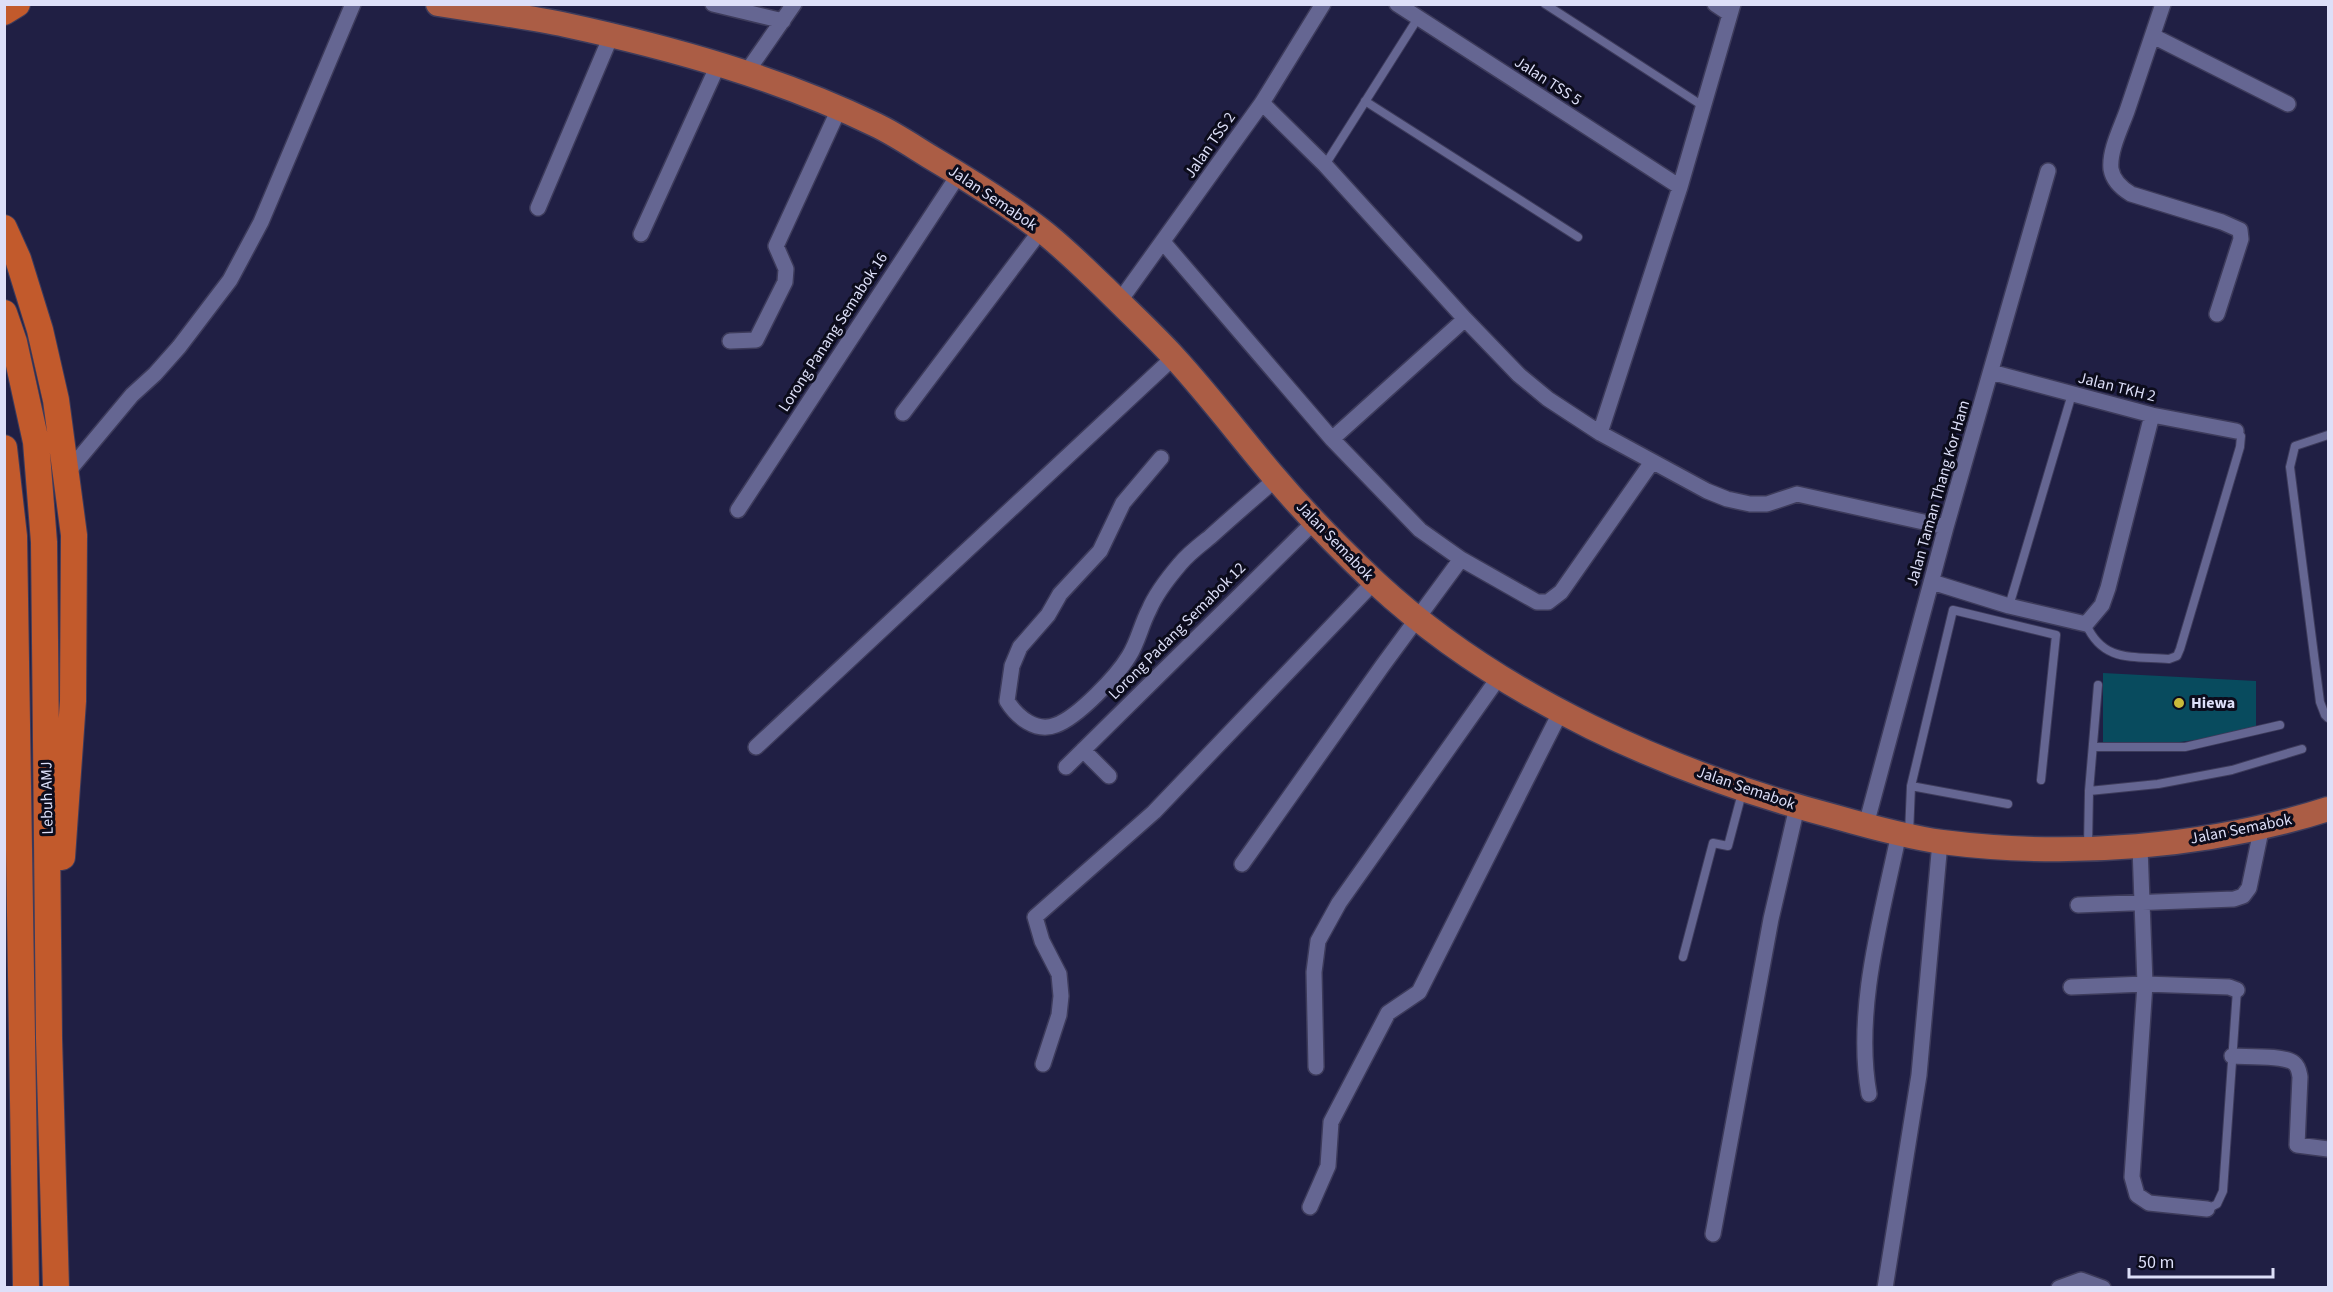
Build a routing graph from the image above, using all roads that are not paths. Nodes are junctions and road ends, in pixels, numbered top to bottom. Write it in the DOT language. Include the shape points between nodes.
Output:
graph roads {
  1 [pos="17,4"];
  2 [pos="353,4"];
  3 [pos="438,4"];
  4 [pos="713,4"];
  5 [pos="794,4"];
  6 [pos="1323,4"];
  7 [pos="1397,4"];
  8 [pos="1545,4"];
  9 [pos="1715,4"];
  10 [pos="2163,4"];
  11 [pos="1732,9"];
  12 [pos="4,12"];
  13 [pos="1418,18"];
  14 [pos="777,30"];
  15 [pos="611,36"];
  16 [pos="2153,36"];
  17 [pos="718,65"];
  18 [pos="746,73"];
  19 [pos="1365,101"];
  20 [pos="1262,103"];
  21 [pos="2288,104"];
  22 [pos="1703,106"];
  23 [pos="839,109"];
  24 [pos="1324,165"];
  25 [pos="2048,171"];
  26 [pos="959,174"];
  27 [pos="1680,187"];
  28 [pos="538,208"];
  29 [pos="4,228"];
  30 [pos="1041,230"];
  31 [pos="641,234"];
  32 [pos="1578,237"];
  33 [pos="1163,243"];
  34 [pos="1119,302"];
  35 [pos="4,313"];
  36 [pos="2217,314"];
  37 [pos="1465,319"];
  38 [pos="730,341"];
  39 [pos="1174,357"];
  40 [pos="1991,372"];
  41 [pos="2072,394"];
  42 [pos="903,413"];
  43 [pos="2152,415"];
  44 [pos="2236,430"];
  45 [pos="1600,433"];
  46 [pos="2328,435"];
  47 [pos="1332,439"];
  48 [pos="4,448"];
  49 [pos="1161,458"];
  50 [pos="1652,462"];
  51 [pos="66,474"];
  52 [pos="1276,479"];
  53 [pos="738,510"];
  54 [pos="1315,522"];
  55 [pos="1946,527"];
  56 [pos="1461,559"];
  57 [pos="1374,582"];
  58 [pos="1932,582"];
  59 [pos="2009,606"];
  60 [pos="1416,619"];
  61 [pos="2086,624"];
  62 [pos="1499,677"];
  63 [pos="2098,685"];
  64 [pos="1561,711"];
  65 [pos="2328,718"];
  66 [pos="2280,725"];
  67 [pos="756,747"];
  68 [pos="2093,747"];
  69 [pos="2302,748"];
  70 [pos="1083,750"];
  71 [pos="1066,767"];
  72 [pos="1109,776"];
  73 [pos="2041,780"];
  74 [pos="1911,786"];
  75 [pos="1743,789"];
  76 [pos="2089,791"];
  77 [pos="2008,804"];
  78 [pos="1797,807"];
  79 [pos="2328,809"];
  80 [pos="1866,825"];
  81 [pos="2262,826"];
  82 [pos="1904,834"];
  83 [pos="1940,842"];
  84 [pos="2140,847"];
  85 [pos="2088,848"];
  86 [pos="4,854"];
  87 [pos="1242,864"];
  88 [pos="2143,904"];
  89 [pos="2078,906"];
  90 [pos="1683,957"];
  91 [pos="2145,984"];
  92 [pos="2071,987"];
  93 [pos="2237,990"];
  94 [pos="23,1035"];
  95 [pos="49,1038"];
  96 [pos="2232,1056"];
  97 [pos="1043,1064"];
  98 [pos="1316,1067"];
  99 [pos="1869,1094"];
  100 [pos="2328,1149"];
  101 [pos="1310,1207"];
  102 [pos="2207,1209"];
  103 [pos="1713,1234"];
  104 [pos="26,1287"];
  105 [pos="56,1287"];
  106 [pos="1885,1287"];
  107 [pos="2059,1287"];
  108 [pos="2103,1287"];
  1 -- 12 [label="highway"];
  2 -- 51 [label="street" via="261,222 230,280 179,347 132,395"];
  3 -- 15 [label="main road, Jalan Semabok"];
  4 -- 14 [label="street"];
  5 -- 14 [label="street"];
  6 -- 20 [label="street, Jalan TSS 2"];
  7 -- 13 [label="street, Jalan TSS 5"];
  8 -- 22 [label="lane"];
  9 -- 11 [label="street"];
  10 -- 16 [label="street"];
  11 -- 22 [label="street"];
  13 -- 19 [label="lane"];
  13 -- 27 [label="street, Jalan TSS 5"];
  14 -- 18 [label="street"];
  15 -- 17 [label="main road, Jalan Semabok"];
  15 -- 28 [label="street"];
  16 -- 21 [label="street"];
  16 -- 36 [label="street" via="2111,169 2120,187 2131,194 2240,230 2241,239"];
  17 -- 18 [label="main road, Jalan Semabok"];
  17 -- 31 [label="street"];
  18 -- 23 [label="main road, Jalan Semabok"];
  19 -- 24 [label="lane"];
  19 -- 32 [label="lane"];
  20 -- 24 [label="street"];
  20 -- 33 [label="street, Jalan TSS 2"];
  22 -- 27 [label="street"];
  23 -- 26 [label="main road, Jalan Semabok" via="880,126"];
  23 -- 38 [label="street" via="776,246 786,269 785,282 756,340"];
  24 -- 37 [label="street"];
  25 -- 40 [label="street, Jalan Taman Thang Kor Ham"];
  26 -- 30 [label="main road, Jalan Semabok"];
  26 -- 53 [label="street, Lorong Panang Semabok 16"];
  27 -- 45 [label="street"];
  29 -- 51 [label="highway" via="40,330 56,400"];
  30 -- 34 [label="main road, Jalan Semabok"];
  30 -- 42 [label="street"];
  33 -- 34 [label="street, Jalan TSS 2"];
  33 -- 47 [label="street"];
  34 -- 39 [label="main road, Jalan Semabok"];
  35 -- 95 [label="highway, Lebuh AMJ" via="36,442 44,542"];
  37 -- 45 [label="street" via="1519,375"];
  37 -- 47 [label="street"];
  39 -- 52 [label="main road, Jalan Semabok"];
  39 -- 67 [label="street"];
  40 -- 41 [label="street, Jalan TKH 2"];
  40 -- 55 [label="street, Jalan Taman Thang Kor Ham"];
  41 -- 43 [label="street, Jalan TKH 2"];
  41 -- 59 [label="lane"];
  43 -- 44 [label="street, Jalan TKH 2"];
  43 -- 61 [label="street" via="2108,588 2102,605"];
  44 -- 61 [label="lane" via="2241,436 2240,447 2177,656 2169,659 2118,655 2098,645"];
  45 -- 50 [label="street"];
  46 -- 65 [label="lane" via="2295,446 2290,467 2320,702"];
  47 -- 56 [label="street" via="1420,530"];
  48 -- 94 [label="highway, Lebuh AMJ" via="14,536"];
  49 -- 52 [label="street" via="1123,503 1100,551 1060,594 1048,615 1020,647 1006,701 1026,722 1056,726 1093,698 1130,656 1148,610 1182,562"];
  50 -- 55 [label="street" via="1727,499 1767,504 1797,494"];
  50 -- 56 [label="street" via="1561,592 1548,602 1537,602"];
  51 -- 95 [label="highway" via="74,535 73,702"];
  52 -- 54 [label="main road, Jalan Semabok"];
  54 -- 57 [label="main road, Jalan Semabok"];
  54 -- 70 [label="street, Lorong Padang Semabok 12"];
  55 -- 58 [label="street, Jalan Taman Thang Kor Ham"];
  56 -- 60 [label="street"];
  57 -- 60 [label="main road, Jalan Semabok"];
  57 -- 97 [label="street" via="1154,812 1035,917 1059,974 1061,996"];
  58 -- 59 [label="street"];
  58 -- 80 [label="street, Jalan Taman Thang Kor Ham"];
  59 -- 61 [label="street"];
  60 -- 62 [label="main road, Jalan Semabok"];
  60 -- 87 [label="street"];
  62 -- 64 [label="main road, Jalan Semabok"];
  62 -- 98 [label="street" via="1340,903 1318,941 1314,972"];
  63 -- 68 [label="lane"];
  64 -- 75 [label="main road, Jalan Semabok" via="1631,745"];
  64 -- 101 [label="street" via="1419,992 1388,1013 1332,1122 1328,1166"];
  66 -- 68 [label="lane" via="2186,747"];
  68 -- 76 [label="lane"];
  69 -- 76 [label="lane" via="2232,770 2158,784"];
  70 -- 71 [label="street, Lorong Padang Semabok 12"];
  70 -- 72 [label="street"];
  73 -- 74 [label="lane" via="2056,635 1953,610"];
  74 -- 77 [label="lane"];
  74 -- 82 [label="lane"];
  75 -- 78 [label="main road, Jalan Semabok"];
  75 -- 90 [label="lane" via="1728,846 1713,843"];
  76 -- 85 [label="lane"];
  78 -- 80 [label="main road, Jalan Semabok"];
  78 -- 103 [label="street" via="1771,919"];
  79 -- 81 [label="main road, Jalan Semabok"];
  80 -- 82 [label="main road, Jalan Semabok"];
  81 -- 84 [label="main road, Jalan Semabok"];
  81 -- 88 [label="street" via="2249,888 2243,896"];
  82 -- 83 [label="main road, Jalan Semabok"];
  82 -- 99 [label="street" via="1873,959 1866,1023"];
  83 -- 85 [label="main road, Jalan Semabok"];
  83 -- 106 [label="street" via="1919,1075"];
  84 -- 85 [label="main road, Jalan Semabok"];
  84 -- 88 [label="street"];
  86 -- 94 [label="highway"];
  88 -- 89 [label="street"];
  88 -- 91 [label="street"];
  91 -- 92 [label="street"];
  91 -- 93 [label="street"];
  91 -- 102 [label="street" via="2132,1177 2136,1196 2149,1203"];
  93 -- 96 [label="lane"];
  94 -- 104 [label="highway, Lebuh AMJ"];
  95 -- 105 [label="highway, Lebuh AMJ"];
  96 -- 100 [label="street" via="2294,1062 2300,1077 2297,1145"];
  96 -- 102 [label="lane" via="2223,1191 2217,1204"];
  107 -- 108 [label="street" via="2081,1280"];
}
